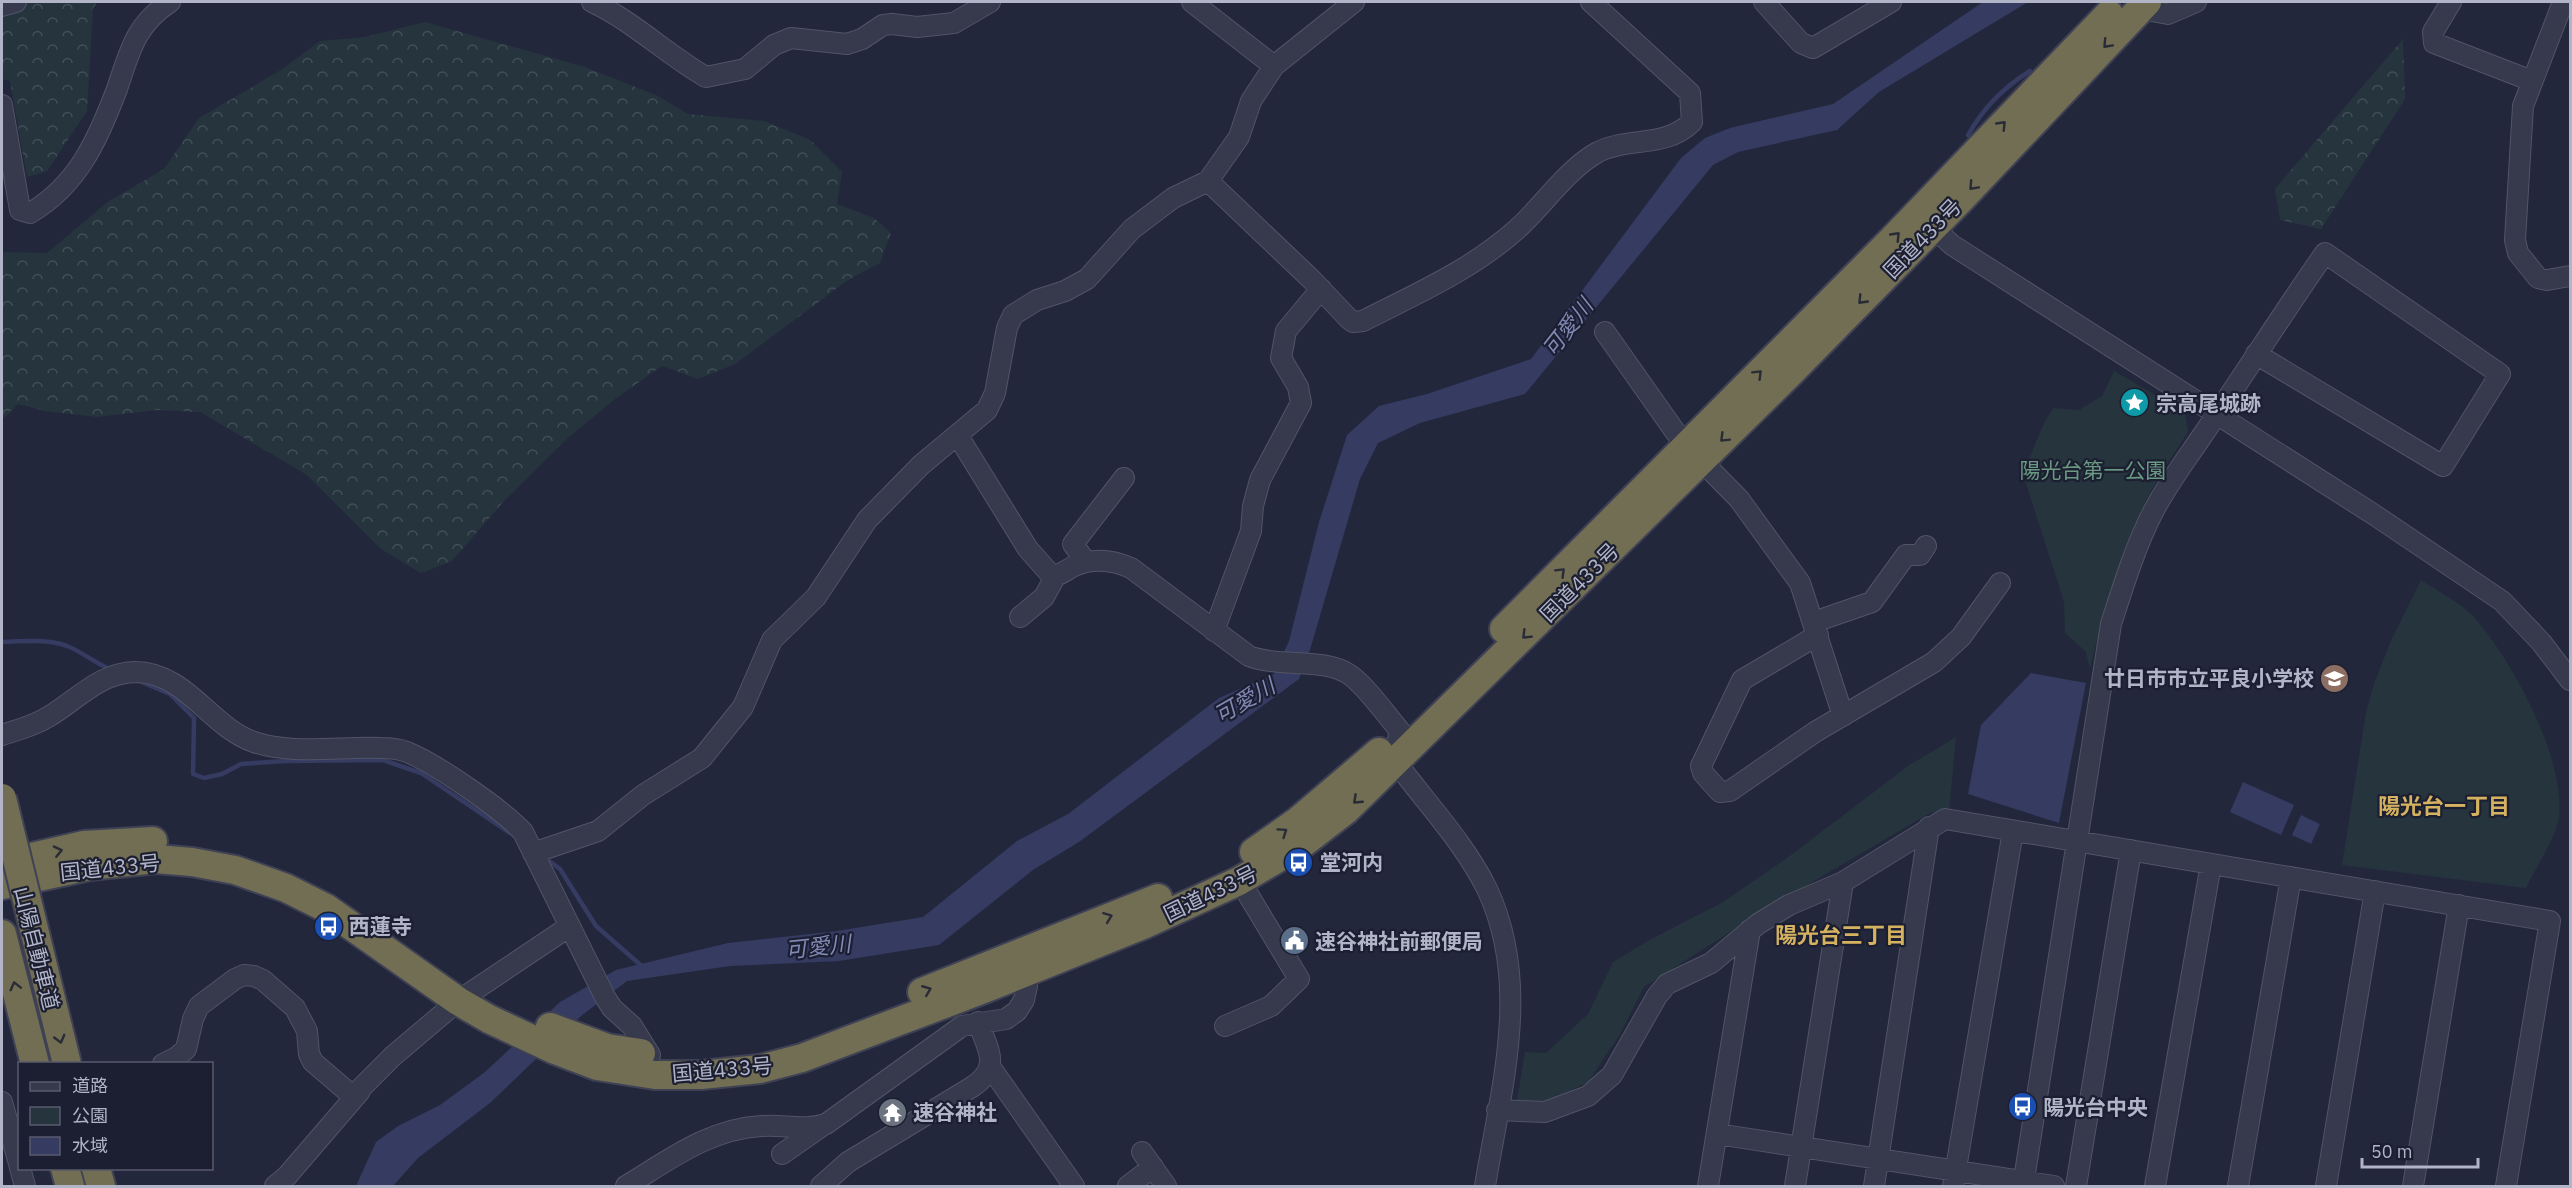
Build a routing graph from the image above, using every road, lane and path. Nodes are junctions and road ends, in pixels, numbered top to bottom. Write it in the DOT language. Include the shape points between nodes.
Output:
graph roads {
  1 [pos="16,2"];
  2 [pos="170,2"];
  3 [pos="592,2"];
  4 [pos="990,2"];
  5 [pos="1192,2"];
  6 [pos="1354,2"];
  7 [pos="1591,2"];
  8 [pos="1764,2"];
  9 [pos="1892,2"];
  10 [pos="2196,2"];
  11 [pos="2451,2"];
  12 [pos="2563,2"];
  13 [pos="2136,4"];
  14 [pos="2,6"];
  15 [pos="1274,66"];
  16 [pos="2532,81"];
  17 [pos="2,105"];
  18 [pos="1208,181"];
  19 [pos="1925,220"];
  20 [pos="2571,276"];
  21 [pos="1321,289"];
  22 [pos="1605,332"];
  23 [pos="2256,354"];
  24 [pos="2216,414"];
  25 [pos="958,436"];
  26 [pos="1694,454"];
  27 [pos="1124,478"];
  28 [pos="1926,546"];
  29 [pos="1086,562"];
  30 [pos="1055,577"];
  31 [pos="2000,583"];
  32 [pos="1020,617"];
  33 [pos="1816,628"];
  34 [pos="1214,631"];
  35 [pos="2571,680"];
  36 [pos="1842,716"];
  37 [pos="1400,731"];
  38 [pos="2,735"];
  39 [pos="1396,772"];
  40 [pos="2,798"];
  41 [pos="1929,827"];
  42 [pos="2013,831"];
  43 [pos="2077,842"];
  44 [pos="2131,850"];
  45 [pos="533,853"];
  46 [pos="2,864"];
  47 [pos="2211,864"];
  48 [pos="2291,877"];
  49 [pos="1843,882"];
  50 [pos="2,885"];
  51 [pos="1246,891"];
  52 [pos="2375,891"];
  53 [pos="2459,906"];
  54 [pos="570,926"];
  55 [pos="1750,930"];
  56 [pos="2,934"];
  57 [pos="1021,964"];
  58 [pos="467,995"];
  59 [pos="978,1022"];
  60 [pos="1225,1026"];
  61 [pos="562,1042"];
  62 [pos="650,1055"];
  63 [pos="34,1062"];
  64 [pos="67,1062"];
  65 [pos="168,1062"];
  66 [pos="991,1068"];
  67 [pos="360,1091"];
  68 [pos="2,1102"];
  69 [pos="1497,1110"];
  70 [pos="9,1122"];
  71 [pos="825,1125"];
  72 [pos="1717,1134"];
  73 [pos="1801,1147"];
  74 [pos="782,1154"];
  75 [pos="1878,1159"];
  76 [pos="18,1160"];
  77 [pos="21,1170"];
  78 [pos="66,1170"];
  79 [pos="96,1170"];
  80 [pos="1955,1179"];
  81 [pos="2023,1184"];
  82 [pos="25,1186"];
  83 [pos="70,1186"];
  84 [pos="100,1186"];
  85 [pos="275,1186"];
  86 [pos="626,1186"];
  87 [pos="822,1186"];
  88 [pos="1074,1186"];
  89 [pos="1128,1186"];
  90 [pos="1166,1186"];
  91 [pos="1485,1186"];
  92 [pos="1708,1186"];
  93 [pos="1795,1186"];
  94 [pos="1874,1186"];
  95 [pos="2054,1186"];
  96 [pos="2076,1186"];
  97 [pos="2155,1186"];
  98 [pos="2238,1186"];
  99 [pos="2326,1186"];
  100 [pos="2413,1186"];
  101 [pos="2506,1186"];
  1 -- 14 [label="street"];
  2 -- 17 [label="street" via="138,31 108,111 81,168 50,202 30,213 20,210"];
  3 -- 4 [label="street" via="613,11 706,76 745,69 774,45 791,38 846,44 883,25 954,23"];
  5 -- 15 [label="street"];
  6 -- 15 [label="street"];
  7 -- 21 [label="street" via="1690,93 1693,116 1689,124 1670,138 1624,144 1599,152 1577,168 1494,248 1446,279 1363,321 1349,319"];
  8 -- 9 [label="street" via="1801,43 1813,48"];
  10 -- 13 [label="street" via="2166,14"];
  11 -- 16 [label="street" via="2433,32 2434,43"];
  12 -- 16 [label="street"];
  13 -- 19 [label="highway, 国道433号"];
  15 -- 18 [label="street" via="1251,101 1239,136"];
  16 -- 20 [label="street" via="2523,106 2515,245 2538,278"];
  18 -- 21 [label="street"];
  18 -- 25 [label="street" via="1173,198 1132,229 1087,279 1013,315 987,410"];
  19 -- 24 [label="street" via="1952,245"];
  19 -- 26 [label="highway, 国道433号"];
  21 -- 34 [label="street" via="1286,332 1281,358 1298,387 1301,403 1260,480 1251,531"];
  22 -- 26 [label="street"];
  23 -- 23 [label="street" via="2325,253 2500,374 2443,466"];
  23 -- 24 [label="street"];
  24 -- 35 [label="street" via="2502,602"];
  24 -- 43 [label="street" via="2152,513 2130,568 2112,624"];
  25 -- 30 [label="street" via="1028,549"];
  25 -- 45 [label="street" via="921,465 867,520 816,597 772,640 743,707 702,758 644,795 598,831"];
  26 -- 33 [label="street" via="1738,499 1796,576"];
  37 -- 26 [label="highway, 国道433号, one-way"];
  26 -- 39 [label="highway, 国道433号, one-way"];
  27 -- 29 [label="street" via="1073,544"];
  28 -- 33 [label="street" via="1920,555 1906,555 1872,602"];
  29 -- 30 [label="street"];
  29 -- 34 [label="street" via="1109,561 1131,568"];
  30 -- 32 [label="street" via="1044,597"];
  31 -- 36 [label="street" via="1948,650"];
  33 -- 36 [label="street"];
  33 -- 36 [label="street" via="1742,680 1701,770 1716,789 1726,793"];
  34 -- 37 [label="street" via="1249,656 1273,663 1339,669 1351,675"];
  37 -- 39 [label="street"];
  57 -- 37 [label="highway, 国道433号, one-way" via="1252,853 1365,767"];
  38 -- 45 [label="street" via="47,718 99,681 124,673 150,674 173,683 226,726 253,742 284,747 381,748 409,753 509,818 523,832"];
  39 -- 57 [label="highway, 国道433号, one-way" via="1302,844 1239,881 1143,925"];
  39 -- 69 [label="street" via="1475,869 1502,928 1510,970 1511,1014"];
  40 -- 64 [label="highway, 山陽自動車道, one-way, bridge"];
  41 -- 42 [label="street" via="1945,819"];
  41 -- 49 [label="street"];
  41 -- 75 [label="street"];
  42 -- 43 [label="street"];
  42 -- 80 [label="street"];
  43 -- 44 [label="street"];
  43 -- 81 [label="street"];
  44 -- 47 [label="street"];
  44 -- 96 [label="street"];
  45 -- 54 [label="street"];
  46 -- 58 [label="highway, 国道433号, one-way" via="84,845 120,842 197,845 238,856 335,891"];
  47 -- 48 [label="street"];
  47 -- 97 [label="street"];
  48 -- 52 [label="street"];
  48 -- 98 [label="street"];
  49 -- 55 [label="street" via="1789,905"];
  49 -- 73 [label="street"];
  50 -- 58 [label="highway, 国道433号" via="89,866 156,859 235,870 286,888 326,908"];
  51 -- 60 [label="street" via="1299,979 1271,1006"];
  52 -- 53 [label="street"];
  52 -- 99 [label="street"];
  53 -- 100 [label="street"];
  53 -- 101 [label="street" via="2550,921"];
  54 -- 58 [label="street"];
  54 -- 62 [label="street" via="606,1000 632,1026"];
  55 -- 69 [label="street" via="1711,963 1667,984 1612,1075 1588,1096 1545,1112"];
  55 -- 72 [label="street"];
  63 -- 56 [label="highway, 山陽自動車道, one-way"];
  57 -- 59 [label="street" via="1027,986 1017,1011 1006,1019"];
  57 -- 61 [label="highway, 国道433号" via="802,1058 760,1069 655,1074 597,1066"];
  62 -- 57 [label="highway, 国道433号, one-way" via="715,1057 778,1046"];
  58 -- 61 [label="highway, 国道433号"];
  58 -- 67 [label="street" via="393,1056"];
  59 -- 66 [label="street" via="992,1060"];
  59 -- 71 [label="street" via="957,1030"];
  61 -- 62 [label="highway, 国道433号"];
  65 -- 67 [label="street" via="186,1049 200,1006 235,979 254,976 293,1006 307,1031 313,1062 348,1092"];
  66 -- 87 [label="street" via="972,1087 848,1161"];
  66 -- 88 [label="street"];
  67 -- 85 [label="street"];
  68 -- 70 [label="street"];
  69 -- 91 [label="street"];
  70 -- 76 [label="street"];
  71 -- 74 [label="street"];
  71 -- 86 [label="street" via="761,1126 715,1135"];
  72 -- 73 [label="street"];
  72 -- 92 [label="street"];
  73 -- 75 [label="street"];
  73 -- 93 [label="street"];
  75 -- 80 [label="street"];
  75 -- 94 [label="street"];
  77 -- 82 [label="street"];
  78 -- 83 [label="highway"];
  79 -- 84 [label="highway"];
  80 -- 81 [label="street"];
  81 -- 95 [label="street"];
  89 -- 90 [label="street" via="1148,1159"];
}
